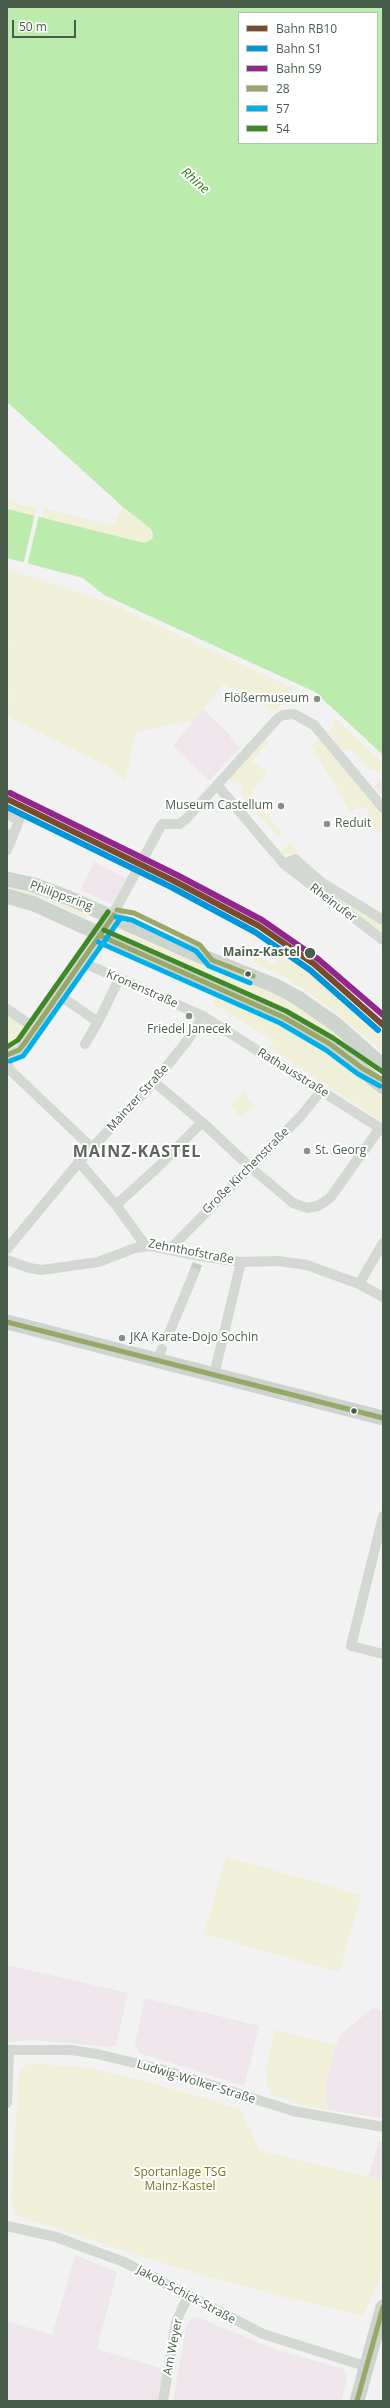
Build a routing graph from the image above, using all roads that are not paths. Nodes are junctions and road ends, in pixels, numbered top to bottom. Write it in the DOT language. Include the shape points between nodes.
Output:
graph roads {
  1 [pos="217,784"];
  2 [pos="383,808"];
  3 [pos="7,814"];
  4 [pos="10,835"];
  5 [pos="7,850"];
  6 [pos="284,864"];
  7 [pos="7,879"];
  8 [pos="7,896"];
  9 [pos="114,916"];
  10 [pos="383,920"];
  11 [pos="101,936"];
  12 [pos="383,940"];
  13 [pos="82,962"];
  14 [pos="119,979"];
  15 [pos="59,995"];
  16 [pos="7,1009"];
  17 [pos="203,1016"];
  18 [pos="98,1022"];
  19 [pos="35,1028"];
  20 [pos="85,1044"];
  21 [pos="7,1055"];
  22 [pos="7,1060"];
  23 [pos="382,1064"];
  24 [pos="362,1068"];
  25 [pos="383,1080"];
  26 [pos="154,1082"];
  27 [pos="383,1086"];
  28 [pos="321,1090"];
  29 [pos="202,1122"];
  30 [pos="382,1129"];
  31 [pos="92,1148"];
  32 [pos="79,1162"];
  33 [pos="250,1167"];
  34 [pos="116,1205"];
  35 [pos="383,1243"];
  36 [pos="145,1245"];
  37 [pos="7,1249"];
  38 [pos="169,1250"];
  39 [pos="7,1260"];
  40 [pos="241,1262"];
  41 [pos="194,1273"];
  42 [pos="359,1284"];
  43 [pos="383,1298"];
  44 [pos="7,1322"];
  45 [pos="167,1338"];
  46 [pos="214,1375"];
  47 [pos="383,1418"];
  48 [pos="383,1519"];
  49 [pos="383,1654"];
  50 [pos="8,2050"];
  51 [pos="7,2103"];
  52 [pos="383,2127"];
  53 [pos="7,2226"];
  54 [pos="188,2296"];
  55 [pos="383,2307"];
  56 [pos="365,2366"];
  57 [pos="163,2401"];
  58 [pos="357,2401"];
  1 -- 2 [label="street" via="278,718 292,714 314,725"];
  1 -- 6 [label="street, Rheinufer"];
  1 -- 9 [label="street" via="180,824 162,824"];
  3 -- 4 [label="street" via="19,820"];
  4 -- 5 [label="street"];
  6 -- 10 [label="street, Rheinufer" via="295,858 321,882"];
  6 -- 12 [label="street, Rheinufer"];
  7 -- 9 [label="main road, Philippsring" via="56,892"];
  8 -- 11 [label="main road, Philippsring" via="34,904"];
  9 -- 11 [label="street"];
  9 -- 23 [label="main road, Philippsring" via="186,950 276,986 298,998 338,1026"];
  11 -- 13 [label="street"];
  11 -- 24 [label="main road, Philippsring" via="277,1014 330,1044"];
  13 -- 14 [label="street, Kronenstraße"];
  13 -- 15 [label="street"];
  14 -- 17 [label="street, Kronenstraße"];
  14 -- 18 [label="street"];
  15 -- 18 [label="street"];
  15 -- 19 [label="street"];
  16 -- 19 [label="street"];
  17 -- 26 [label="street, Mainzer Straße" via="187,1041"];
  17 -- 28 [label="street, Rathausstraße"];
  18 -- 20 [label="street"];
  19 -- 21 [label="street" via="18,1050"];
  22 -- 31 [label="street" via="9,1069"];
  24 -- 25 [label="main road"];
  24 -- 27 [label="main road"];
  26 -- 29 [label="street"];
  26 -- 31 [label="street, Mainzer Straße"];
  28 -- 30 [label="street, Rathausstraße"];
  28 -- 33 [label="street, Große Kirchenstraße" via="301,1116"];
  29 -- 33 [label="street"];
  29 -- 34 [label="street"];
  30 -- 33 [label="street" via="330,1198 318,1206 307,1208 293,1203"];
  31 -- 32 [label="street, Mainzer Straße"];
  32 -- 34 [label="street, Zehnthofstraße"];
  32 -- 37 [label="street, Mainzer Straße"];
  33 -- 38 [label="street, Große Kirchenstraße"];
  34 -- 36 [label="street, Zehnthofstraße"];
  35 -- 42 [label="street"];
  36 -- 38 [label="street, Zehnthofstraße"];
  36 -- 39 [label="street" via="98,1262 42,1270"];
  38 -- 40 [label="street, Zehnthofstraße" via="199,1259"];
  40 -- 42 [label="street, Zehnthofstraße" via="278,1261 307,1265"];
  40 -- 46 [label="street"];
  41 -- 45 [label="street"];
  42 -- 43 [label="street, Zehnthofstraße"];
  44 -- 46 [label="main road" via="159,1355"];
  46 -- 47 [label="main road"];
  48 -- 49 [label="street" via="351,1646"];
  50 -- 51 [label="street"];
  50 -- 52 [label="street, Ludwig-Wolker-Straße" via="71,2050 97,2054 164,2070 293,2111"];
  53 -- 54 [label="street, Jakob-Schick-Straße" via="56,2237 124,2262"];
  54 -- 56 [label="street, Jakob-Schick-Straße" via="263,2334"];
  54 -- 57 [label="street, Am Weyer" via="176,2322"];
  55 -- 56 [label="main road"];
  56 -- 58 [label="main road"];
}
